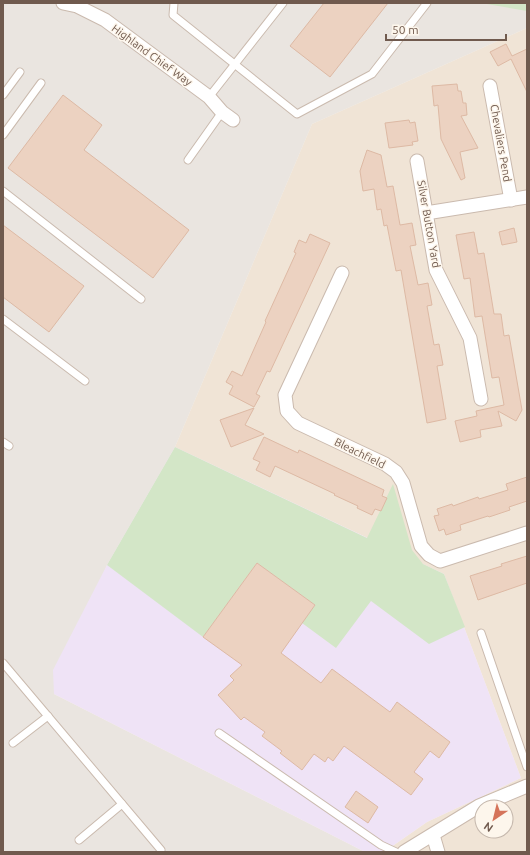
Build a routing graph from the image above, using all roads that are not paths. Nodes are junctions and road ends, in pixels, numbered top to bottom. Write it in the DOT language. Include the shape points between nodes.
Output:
graph roads {
  1 [pos="63,3"];
  2 [pos="174,3"];
  3 [pos="283,3"];
  4 [pos="427,3"];
  5 [pos="77,5"];
  6 [pos="234,65"];
  7 [pos="20,72"];
  8 [pos="41,83"];
  9 [pos="490,86"];
  10 [pos="3,95"];
  11 [pos="209,97"];
  12 [pos="222,112"];
  13 [pos="233,120"];
  14 [pos="3,135"];
  15 [pos="188,160"];
  16 [pos="417,161"];
  17 [pos="3,191"];
  18 [pos="527,198"];
  19 [pos="511,200"];
  20 [pos="426,213"];
  21 [pos="342,273"];
  22 [pos="141,299"];
  23 [pos="3,319"];
  24 [pos="85,381"];
  25 [pos="480,399"];
  26 [pos="527,533"];
  27 [pos="480,633"];
  28 [pos="3,663"];
  29 [pos="48,716"];
  30 [pos="219,733"];
  31 [pos="13,743"];
  32 [pos="527,767"];
  33 [pos="527,786"];
  34 [pos="122,804"];
  35 [pos="433,834"];
  36 [pos="79,840"];
  37 [pos="161,850"];
  38 [pos="396,852"];
  39 [pos="404,852"];
  40 [pos="438,852"];
  1 -- 5 [label="street, Highland Chief Way"];
  2 -- 6 [label="lane" via="173,15"];
  3 -- 6 [label="lane"];
  4 -- 6 [label="lane" via="372,74 297,114"];
  5 -- 11 [label="street, Highland Chief Way" via="104,20"];
  6 -- 11 [label="lane"];
  7 -- 10 [label="lane"];
  8 -- 14 [label="lane"];
  9 -- 19 [label="street, Chevaliers Pend"];
  11 -- 12 [label="street, Highland Chief Way"];
  12 -- 13 [label="street, Highland Chief Way"];
  12 -- 15 [label="lane"];
  16 -- 20 [label="street, Silver Button Yard"];
  17 -- 22 [label="lane"];
  18 -- 19 [label="street"];
  19 -- 20 [label="street"];
  20 -- 25 [label="street, Silver Button Yard" via="436,270 470,338"];
  21 -- 26 [label="street, Bleachfield" via="285,396 287,411 298,423 385,464 396,472 403,483 422,546 429,555 440,561"];
  23 -- 24 [label="lane"];
  27 -- 32 [label="lane"];
  28 -- 29 [label="lane"];
  29 -- 31 [label="lane"];
  29 -- 34 [label="lane"];
  30 -- 38 [label="lane" via="381,845"];
  33 -- 35 [label="street" via="479,806"];
  34 -- 36 [label="lane"];
  34 -- 37 [label="lane"];
  35 -- 39 [label="street"];
  35 -- 40 [label="street"];
}
